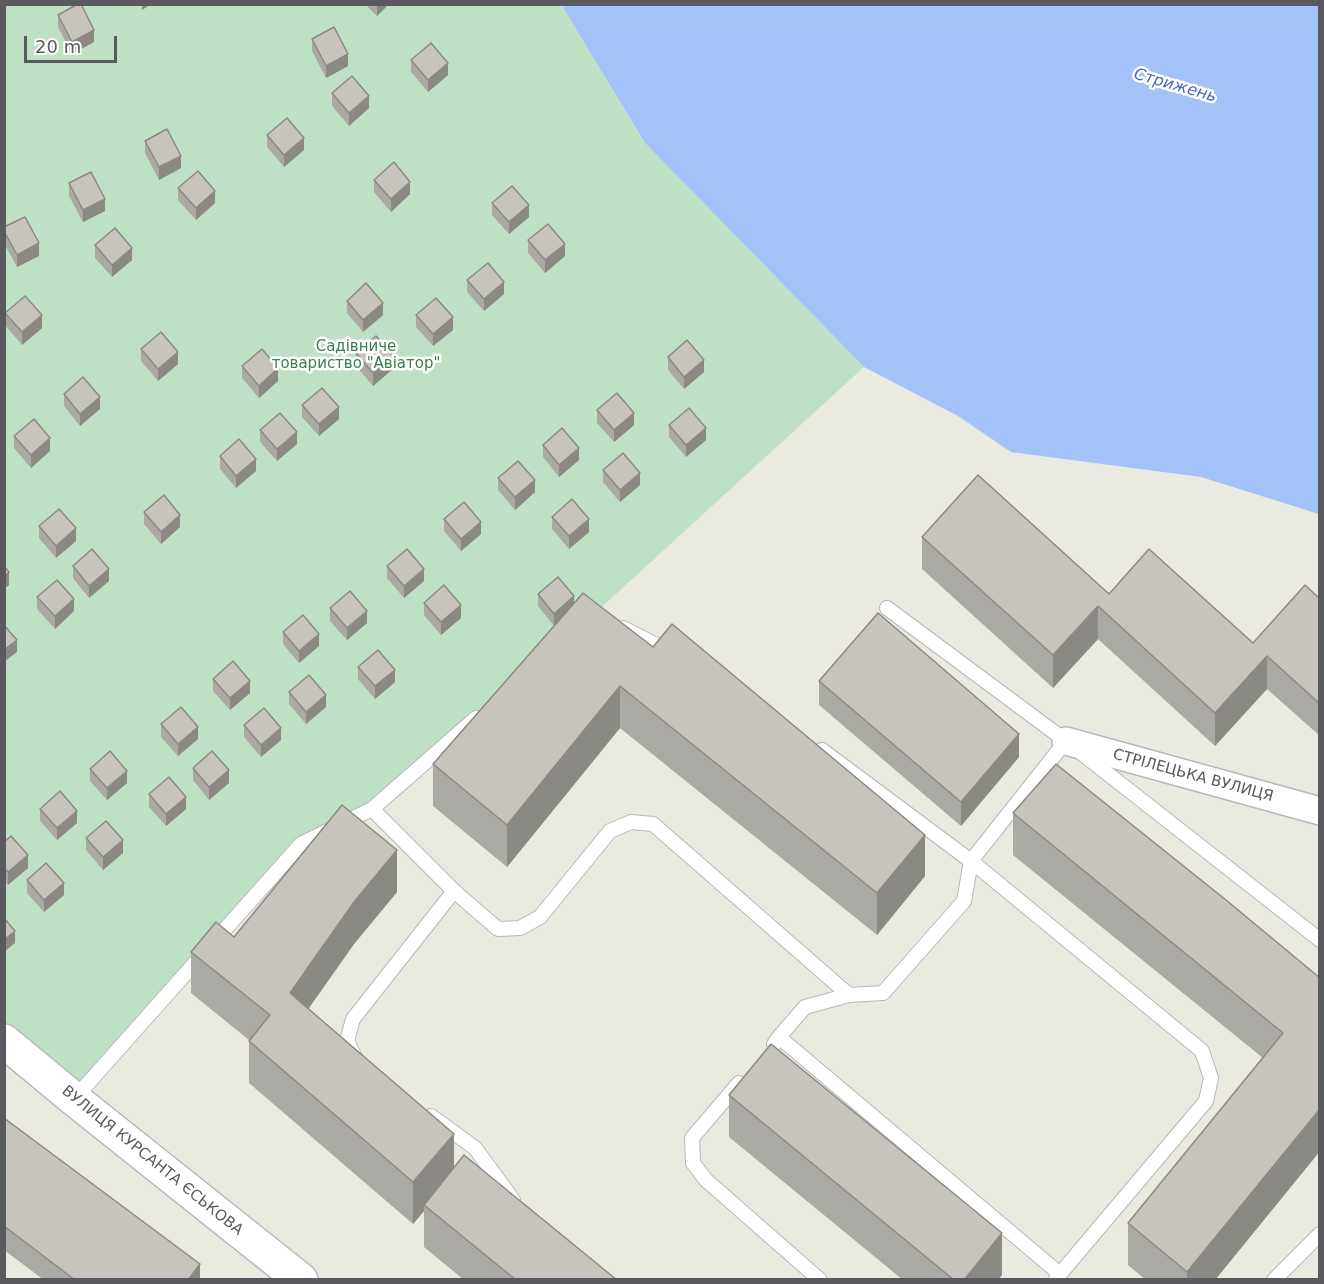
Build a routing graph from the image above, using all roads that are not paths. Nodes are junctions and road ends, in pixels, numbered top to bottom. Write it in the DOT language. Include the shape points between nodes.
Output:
graph roads {
  1 [pos="887,608"];
  2 [pos="613,623"];
  3 [pos="682,658"];
  4 [pos="489,707"];
  5 [pos="808,740"];
  6 [pos="1066,741"];
  7 [pos="372,809"];
  8 [pos="1320,811"];
  9 [pos="971,861"];
  10 [pos="454,891"];
  11 [pos="1320,940"];
  12 [pos="849,995"];
  13 [pos="779,1037"];
  14 [pos="4,1041"];
  15 [pos="765,1054"];
  16 [pos="366,1068"];
  17 [pos="750,1071"];
  18 [pos="74,1099"];
  19 [pos="420,1108"];
  20 [pos="522,1208"];
  21 [pos="1320,1234"];
  22 [pos="1058,1277"];
  23 [pos="301,1280"];
  24 [pos="820,1280"];
  25 [pos="1274,1280"];
  1 -- 6 [label="lane"];
  2 -- 3 [label="lane"];
  4 -- 7 [label="lane"];
  5 -- 9 [label="lane"];
  6 -- 8 [label="street, СТРІЛЕЦЬКА ВУЛИЦЯ"];
  6 -- 9 [label="lane"];
  6 -- 11 [label="lane"];
  7 -- 10 [label="lane"];
  7 -- 18 [label="lane" via="301,844"];
  9 -- 12 [label="lane" via="964,901 883,993"];
  9 -- 22 [label="lane" via="1202,1051 1211,1078 1206,1101"];
  10 -- 12 [label="lane" via="498,929 520,928 540,917 610,831 631,822 653,824"];
  10 -- 16 [label="lane" via="353,1018 347,1041 357,1061"];
  12 -- 13 [label="lane" via="805,1007"];
  13 -- 15 [label="lane"];
  13 -- 22 [label="lane"];
  14 -- 18 [label="street, ВУЛИЦЯ КУРСАНТА ЄСЬКОВА"];
  17 -- 24 [label="lane" via="692,1138 693,1163 706,1180"];
  18 -- 23 [label="street, ВУЛИЦЯ КУРСАНТА ЄСЬКОВА"];
  19 -- 20 [label="lane" via="475,1148"];
  21 -- 25 [label="lane"];
}
